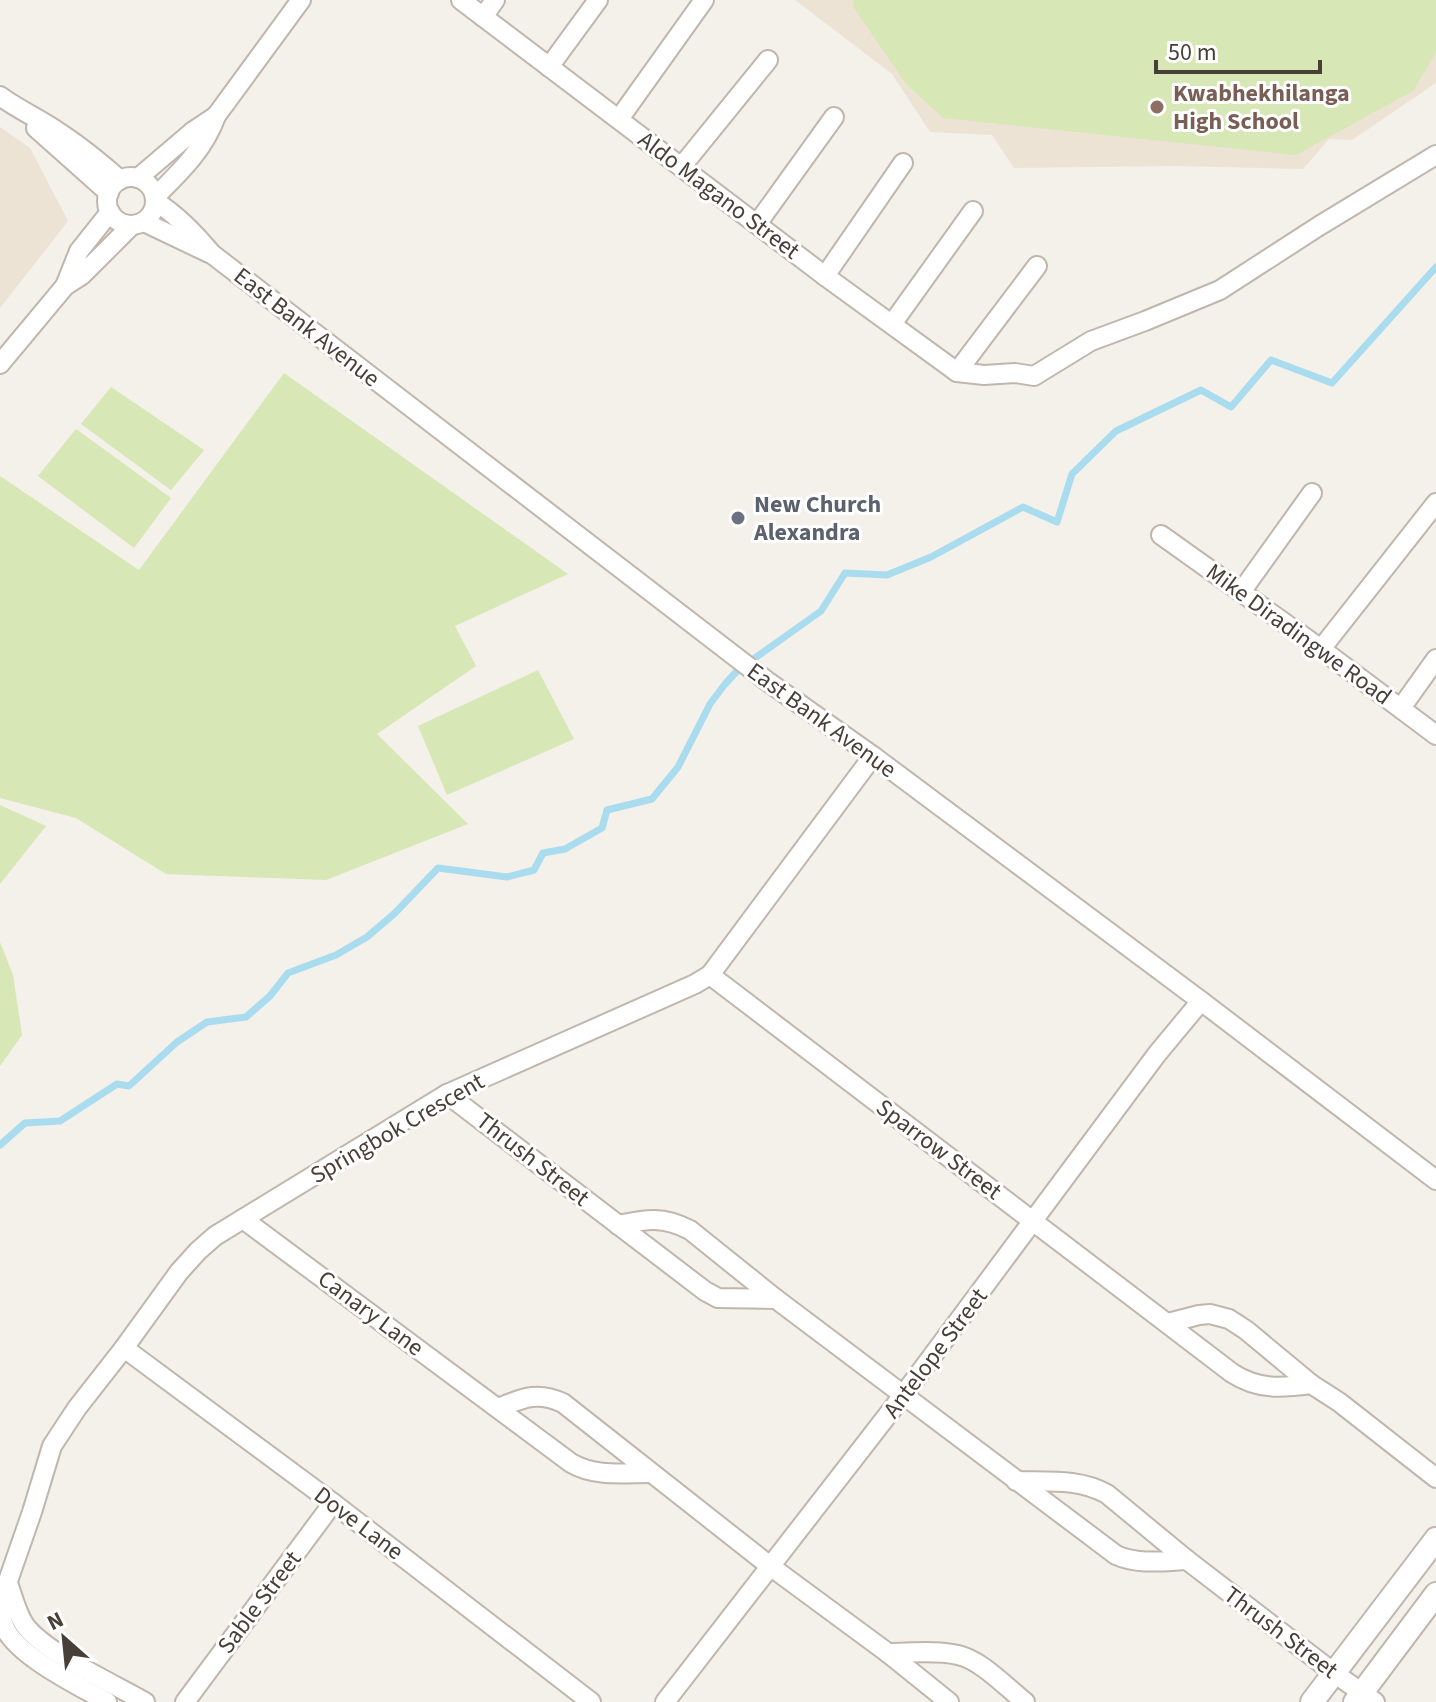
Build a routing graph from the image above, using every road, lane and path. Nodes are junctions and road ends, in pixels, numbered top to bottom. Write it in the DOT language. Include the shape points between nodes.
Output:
graph roads {
  1 [pos="301,0"];
  2 [pos="461,0"];
  3 [pos="495,0"];
  4 [pos="598,0"];
  5 [pos="704,0"];
  6 [pos="483,17"];
  7 [pos="768,60"];
  8 [pos="549,67"];
  9 [pos="0,96"];
  10 [pos="216,116"];
  11 [pos="834,117"];
  12 [pos="619,119"];
  13 [pos="1436,155"];
  14 [pos="903,163"];
  15 [pos="682,166"];
  16 [pos="122,183"];
  17 [pos="155,199"];
  18 [pos="973,211"];
  19 [pos="110,212"];
  20 [pos="138,223"];
  21 [pos="757,224"];
  22 [pos="212,254"];
  23 [pos="1037,266"];
  24 [pos="825,276"];
  25 [pos="65,286"];
  26 [pos="892,324"];
  27 [pos="0,364"];
  28 [pos="957,372"];
  29 [pos="1312,493"];
  30 [pos="1436,503"];
  31 [pos="1161,535"];
  32 [pos="1241,592"];
  33 [pos="1321,649"];
  34 [pos="1436,659"];
  35 [pos="1401,708"];
  36 [pos="1436,735"];
  37 [pos="873,756"];
  38 [pos="710,975"];
  39 [pos="1201,1001"];
  40 [pos="447,1094"];
  41 [pos="1436,1180"];
  42 [pos="243,1219"];
  43 [pos="1033,1220"];
  44 [pos="618,1225"];
  45 [pos="776,1299"];
  46 [pos="1168,1323"];
  47 [pos="124,1348"];
  48 [pos="1311,1384"];
  49 [pos="904,1394"];
  50 [pos="498,1408"];
  51 [pos="650,1473"];
  52 [pos="1436,1478"];
  53 [pos="1016,1481"];
  54 [pos="333,1503"];
  55 [pos="1436,1539"];
  56 [pos="1187,1560"];
  57 [pos="770,1566"];
  58 [pos="8,1583"];
  59 [pos="1436,1594"];
  60 [pos="888,1653"];
  61 [pos="1334,1673"];
  62 [pos="1364,1699"];
  63 [pos="107,1702"];
  64 [pos="145,1702"];
  65 [pos="185,1702"];
  66 [pos="591,1702"];
  67 [pos="665,1702"];
  68 [pos="949,1702"];
  69 [pos="1025,1702"];
  70 [pos="1312,1702"];
  1 -- 10 [label="street"];
  2 -- 6 [label="street, Aldo Magano Street"];
  3 -- 6 [label="street"];
  4 -- 8 [label="street"];
  5 -- 12 [label="street"];
  6 -- 8 [label="street, Aldo Magano Street"];
  7 -- 15 [label="street"];
  8 -- 12 [label="street, Aldo Magano Street"];
  9 -- 16 [label="street" via="36,128"];
  10 -- 16 [label="street"];
  10 -- 17 [label="street" via="202,145"];
  11 -- 21 [label="street"];
  12 -- 15 [label="street, Aldo Magano Street"];
  13 -- 28 [label="street" via="1220,290 1091,341 1034,376"];
  14 -- 24 [label="street"];
  15 -- 21 [label="street, Aldo Magano Street"];
  16 -- 17 [label="street" via="146,182"];
  16 -- 19 [label="street" via="108,206"];
  17 -- 20 [label="street" via="150,216"];
  17 -- 22 [label="street, East Bank Avenue"];
  18 -- 26 [label="street"];
  19 -- 20 [label="street" via="123,223"];
  19 -- 25 [label="street" via="79,251"];
  20 -- 22 [label="street, East Bank Avenue"];
  20 -- 25 [label="street"];
  21 -- 24 [label="street, Aldo Magano Street"];
  22 -- 37 [label="street, East Bank Avenue" via="767,681"];
  23 -- 28 [label="street"];
  24 -- 26 [label="street, Aldo Magano Street"];
  25 -- 27 [label="street"];
  26 -- 28 [label="street, Aldo Magano Street"];
  29 -- 32 [label="street"];
  30 -- 33 [label="street"];
  31 -- 32 [label="street, Mike Diradingwe Road"];
  32 -- 33 [label="street, Mike Diradingwe Road"];
  33 -- 35 [label="street, Mike Diradingwe Road"];
  34 -- 35 [label="street"];
  35 -- 36 [label="street, Mike Diradingwe Road"];
  37 -- 38 [label="street, Springbok Crescent"];
  37 -- 39 [label="street, East Bank Avenue"];
  38 -- 40 [label="street, Springbok Crescent"];
  38 -- 43 [label="street, Sparrow Street"];
  39 -- 41 [label="street, East Bank Avenue"];
  39 -- 43 [label="street, Antelope Street"];
  40 -- 42 [label="street, Springbok Crescent"];
  40 -- 44 [label="street, Thrush Street"];
  42 -- 47 [label="street, Springbok Crescent" via="198,1251"];
  42 -- 50 [label="street, Canary Lane"];
  43 -- 46 [label="street, Sparrow Street"];
  43 -- 49 [label="street, Antelope Street"];
  44 -- 45 [label="street, Thrush Street" via="712,1295"];
  44 -- 45 [label="street" via="645,1219 676,1223"];
  45 -- 49 [label="street"];
  46 -- 48 [label="street, Sparrow Street" via="1252,1385"];
  46 -- 48 [label="street" via="1210,1314 1229,1319"];
  47 -- 54 [label="street, Dove Lane"];
  47 -- 58 [label="street, Springbok Crescent" via="52,1446"];
  48 -- 52 [label="street"];
  49 -- 53 [label="street"];
  49 -- 57 [label="street, Antelope Street"];
  50 -- 51 [label="street, Canary Lane" via="583,1470"];
  50 -- 51 [label="street" via="531,1396 563,1403"];
  51 -- 57 [label="street"];
  53 -- 56 [label="street" via="1126,1560"];
  53 -- 56 [label="street, Thrush Street" via="1095,1487"];
  54 -- 65 [label="street, Sable Street"];
  54 -- 66 [label="street, Dove Lane"];
  55 -- 61 [label="street"];
  56 -- 61 [label="street, Thrush Street"];
  57 -- 60 [label="street"];
  57 -- 67 [label="street, Antelope Street"];
  58 -- 63 [label="street, Springbok Crescent" via="0,1612 13,1640"];
  58 -- 64 [label="street" via="24,1623 39,1639"];
  59 -- 62 [label="street"];
  60 -- 68 [label="street"];
  60 -- 69 [label="street" via="966,1657"];
  61 -- 62 [label="street, Thrush Street"];
  61 -- 70 [label="street"];
}
